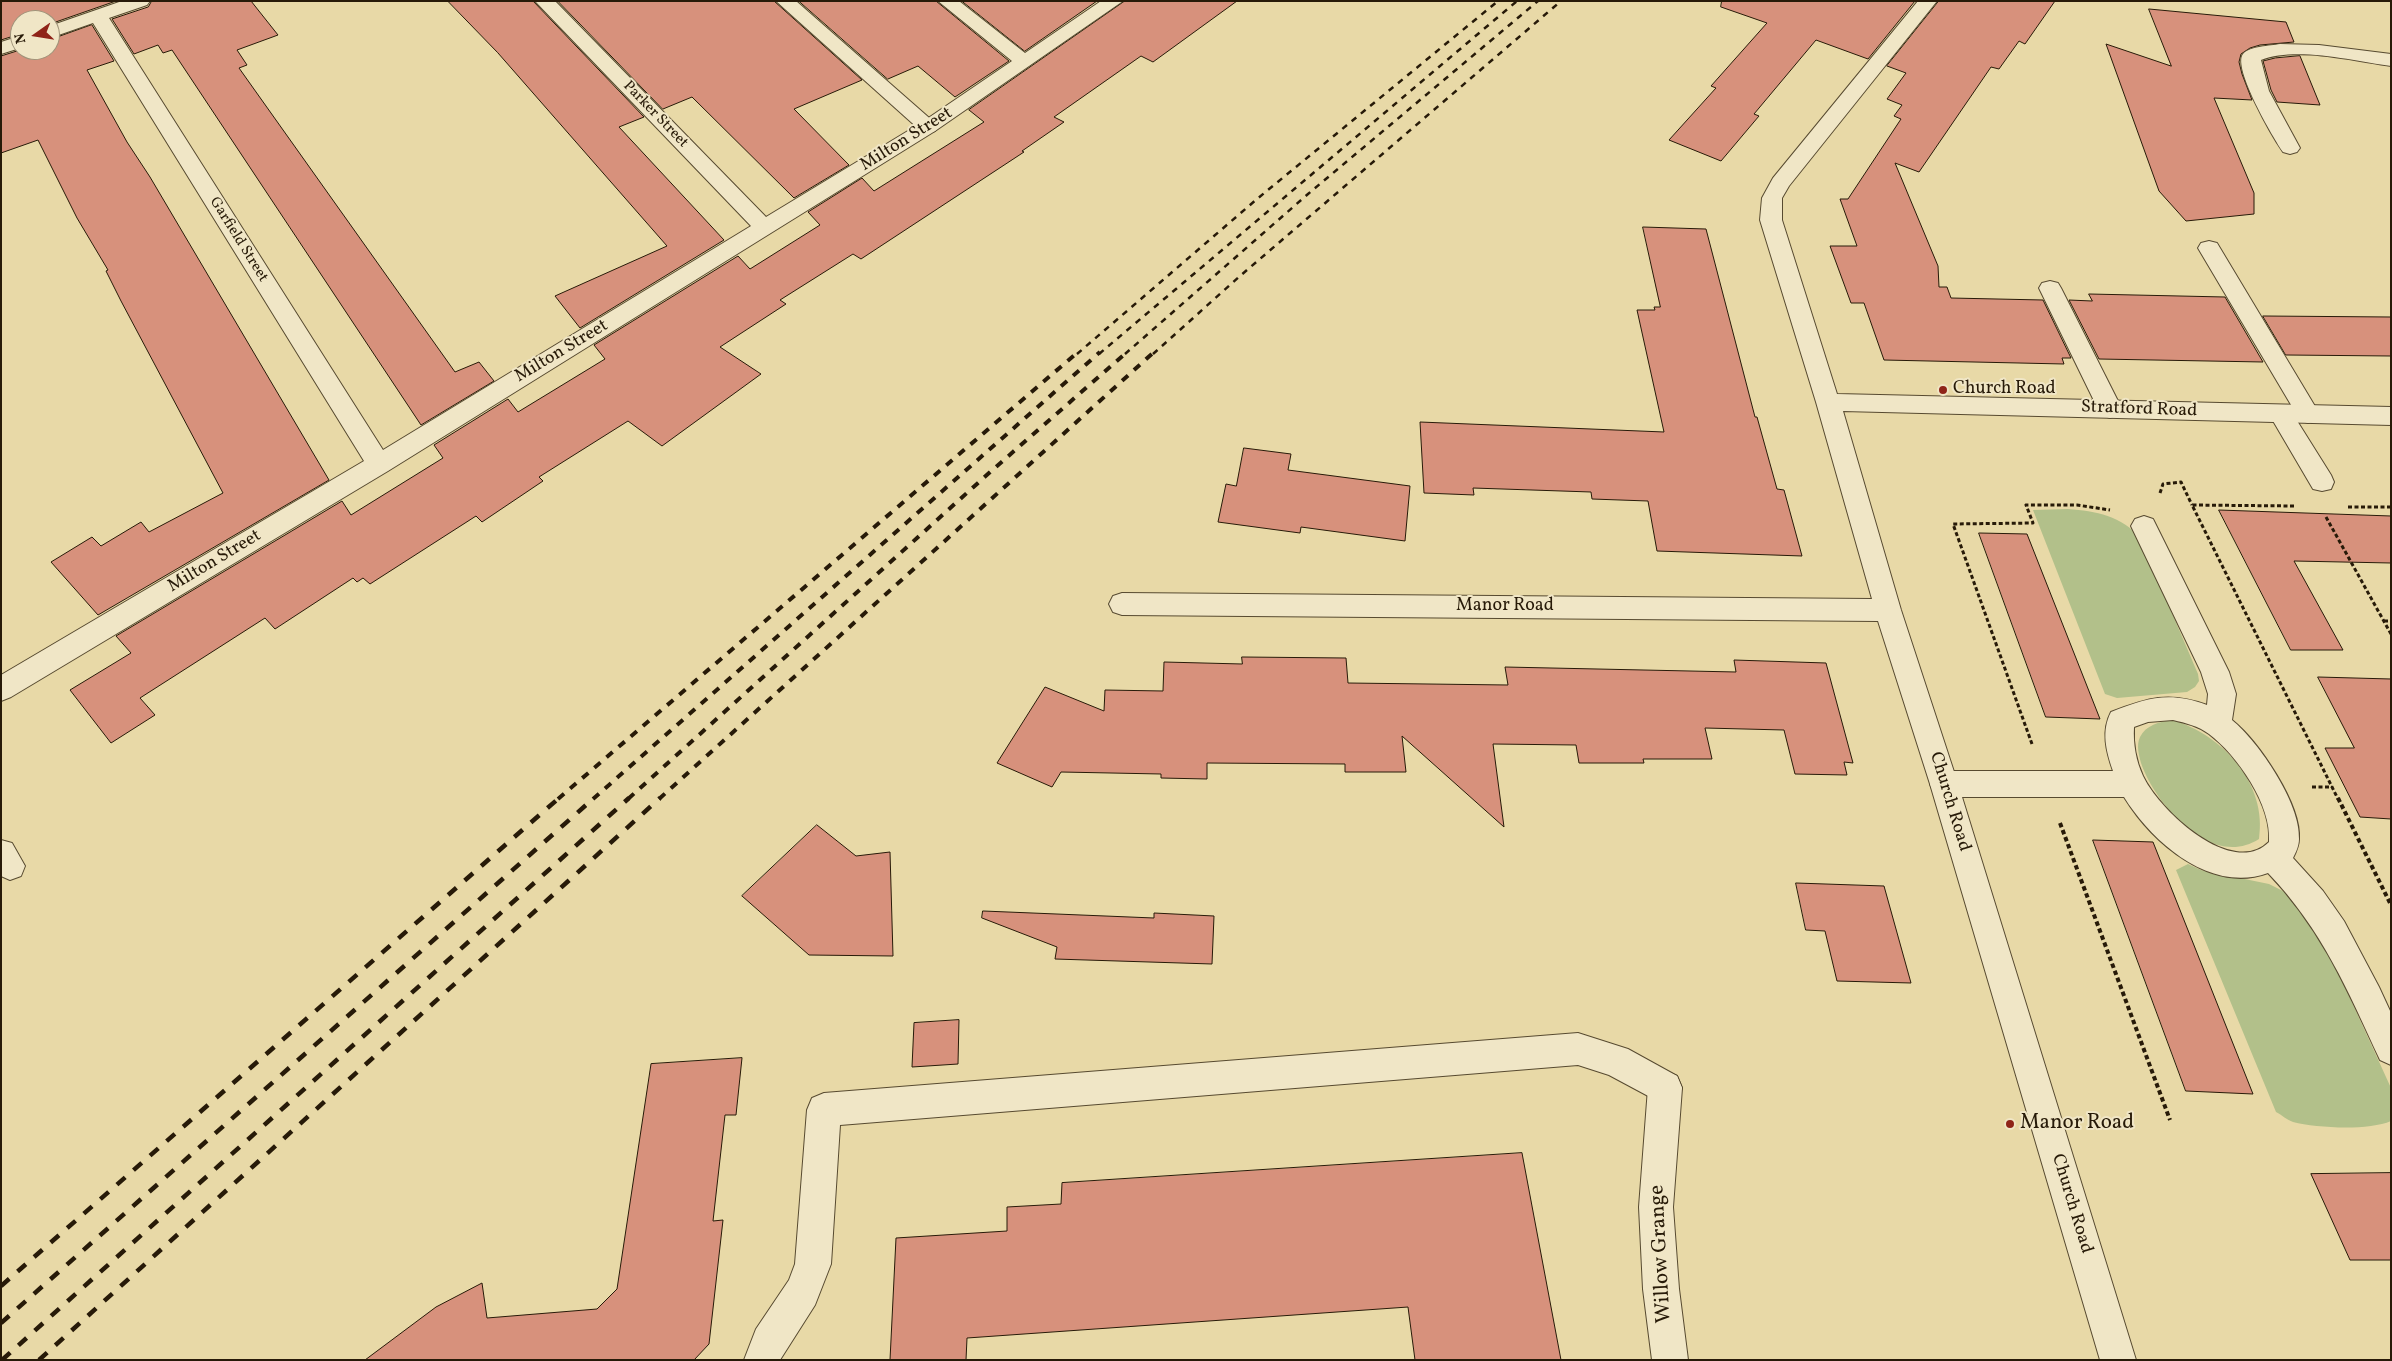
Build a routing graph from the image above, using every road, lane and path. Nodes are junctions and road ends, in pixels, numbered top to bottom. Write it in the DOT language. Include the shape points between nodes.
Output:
graph roads {
  1 [pos="141,1"];
  2 [pos="544,1"];
  3 [pos="785,1"];
  4 [pos="947,1"];
  5 [pos="1114,1"];
  6 [pos="1928,1"];
  7 [pos="98,16"];
  8 [pos="60,29"];
  9 [pos="2391,60"];
  10 [pos="1025,62"];
  11 [pos="928,128"];
  12 [pos="2290,148"];
  13 [pos="765,228"];
  14 [pos="2209,248"];
  15 [pos="2050,288"];
  16 [pos="1828,402"];
  17 [pos="2110,409"];
  18 [pos="2281,414"];
  19 [pos="2308,414"];
  20 [pos="2391,416"];
  21 [pos="379,464"];
  22 [pos="2181,482"];
  23 [pos="2322,482"];
  24 [pos="2192,505"];
  25 [pos="2301,506"];
  26 [pos="2347,507"];
  27 [pos="2391,507"];
  28 [pos="2325,514"];
  29 [pos="2144,526"];
  30 [pos="1122,604"];
  31 [pos="1888,610"];
  32 [pos="2383,621"];
  33 [pos="2391,621"];
  34 [pos="2391,634"];
  35 [pos="1,689"];
  36 [pos="2218,723"];
  37 [pos="1944,784"];
  38 [pos="2132,784"];
  39 [pos="2273,858"];
  40 [pos="2391,905"];
  41 [pos="2391,1049"];
  42 [pos="762,1360"];
  43 [pos="1670,1360"];
  44 [pos="2118,1360"];
  1 -- 7 [label="street"];
  2 -- 13 [label="street, Parker Street"];
  3 -- 11 [label="street"];
  4 -- 10 [label="street"];
  5 -- 10 [label="street, Milton Street"];
  6 -- 16 [label="street, Church Road" via="1780,183 1772,198 1771,220"];
  7 -- 8 [label="street"];
  7 -- 21 [label="street, Garfield Street"];
  9 -- 12 [label="street" via="2280,48 2251,57 2254,78"];
  10 -- 11 [label="street, Milton Street"];
  11 -- 13 [label="street, Milton Street"];
  13 -- 21 [label="street, Milton Street"];
  14 -- 19 [label="street"];
  15 -- 17 [label="street"];
  16 -- 17 [label="street, Stratford Road"];
  16 -- 31 [label="street, Church Road"];
  17 -- 18 [label="street, Stratford Road"];
  18 -- 19 [label="street, Stratford Road"];
  18 -- 23 [label="street"];
  19 -- 20 [label="street, Stratford Road"];
  21 -- 35 [label="street, Milton Street"];
  22 -- 24 [label="path"];
  24 -- 25 [label="path"];
  24 -- 40 [label="path"];
  26 -- 27 [label="path"];
  28 -- 32 [label="path"];
  29 -- 36 [label="street" via="2215,672 2222,694"];
  30 -- 31 [label="street, Manor Road"];
  31 -- 37 [label="street, Church Road"];
  32 -- 33 [label="path"];
  32 -- 34 [label="path"];
  36 -- 38 [label="street" via="2200,714 2164,709 2138,712 2122,720 2118,732 2122,758"];
  36 -- 39 [label="street" via="2234,738 2269,787 2284,827 2283,847"];
  37 -- 38 [label="street"];
  37 -- 44 [label="street, Church Road"];
  38 -- 39 [label="street" via="2152,814 2189,847 2224,863 2248,866"];
  39 -- 41 [label="street" via="2324,916"];
  42 -- 43 [label="street, Willow Grange" via="802,1292 812,1264 824,1110 1578,1049 1616,1061 1665,1088 1656,1207"];
}
